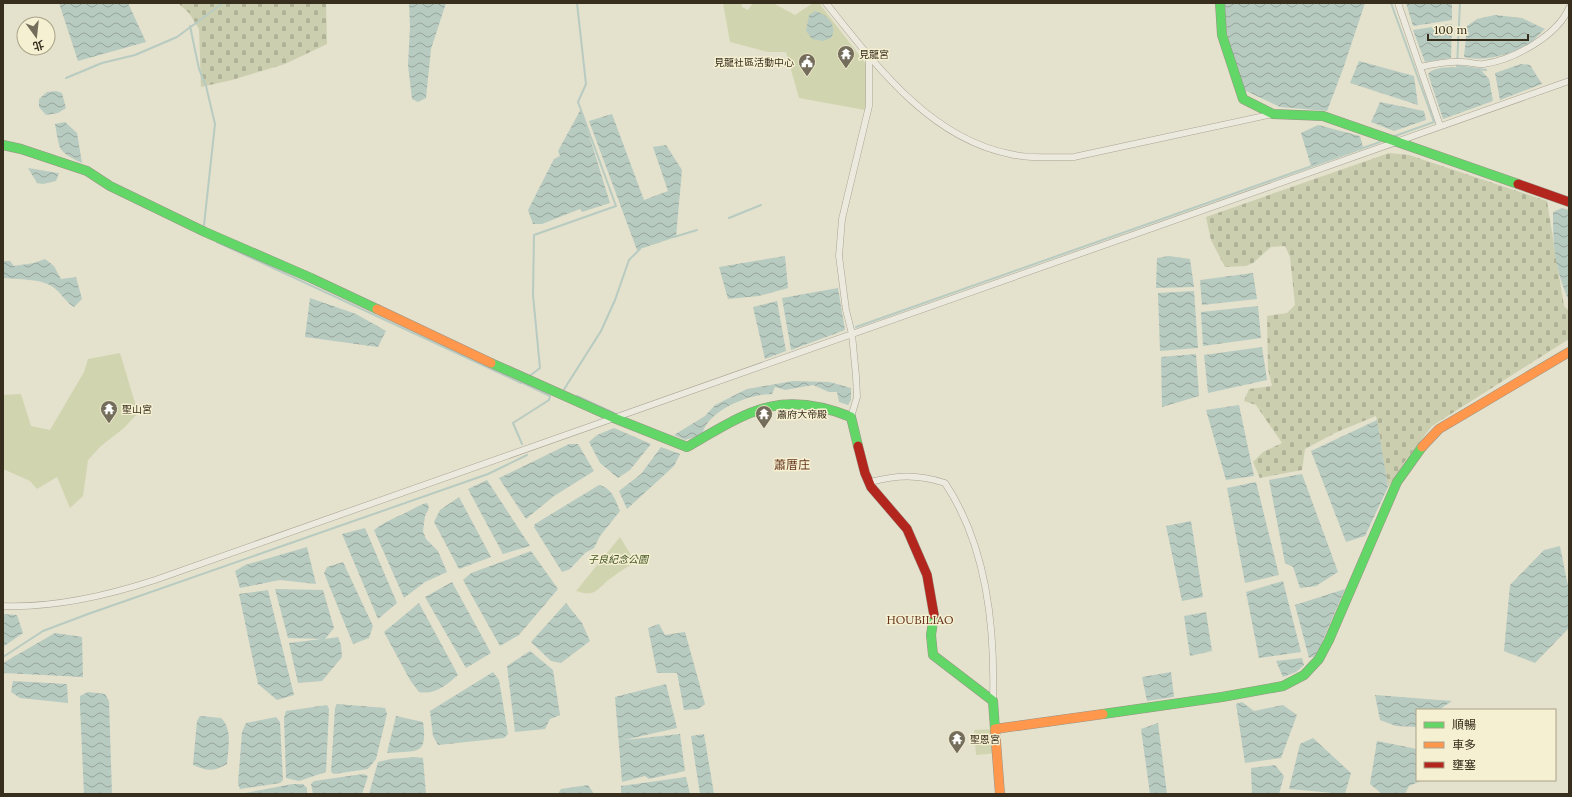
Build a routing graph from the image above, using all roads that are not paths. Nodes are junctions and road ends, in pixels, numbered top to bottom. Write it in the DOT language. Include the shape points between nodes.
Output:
graph roads {
  1 [pos="826,3"];
  2 [pos="1220,3"];
  3 [pos="1398,3"];
  4 [pos="1569,8"];
  5 [pos="869,57"];
  6 [pos="1420,67"];
  7 [pos="1569,81"];
  8 [pos="1273,114"];
  9 [pos="1440,126"];
  10 [pos="1398,142"];
  11 [pos="3,145"];
  12 [pos="1569,202"];
  13 [pos="852,334"];
  14 [pos="1569,352"];
  15 [pos="851,416"];
  16 [pos="614,418"];
  17 [pos="870,482"];
  18 [pos="3,606"];
  19 [pos="994,701"];
  20 [pos="995,729"];
  21 [pos="1000,794"];
  1 -- 5 [label="street"];
  2 -- 8 [label="street" via="1222,35 1243,99"];
  3 -- 6 [label="street"];
  4 -- 6 [label="street" via="1545,36 1530,48 1514,55 1482,64 1463,62"];
  5 -- 8 [label="street" via="908,97 952,132 1010,154 1040,158 1074,157"];
  5 -- 13 [label="street" via="869,106 842,219 839,256"];
  6 -- 9 [label="street"];
  7 -- 9 [label="street"];
  8 -- 10 [label="street" via="1323,116"];
  9 -- 10 [label="street"];
  10 -- 12 [label="street"];
  10 -- 13 [label="street"];
  11 -- 16 [label="street" via="21,148 87,171 110,186 205,232 311,278 462,350"];
  13 -- 15 [label="street" via="857,397"];
  13 -- 16 [label="street"];
  14 -- 20 [label="street" via="1428,439 1397,482 1329,640 1312,667 1293,682 1222,697"];
  15 -- 16 [label="street" via="813,405 791,403 741,416 688,447"];
  15 -- 17 [label="street" via="865,473"];
  16 -- 18 [label="street" via="119,592 49,605"];
  17 -- 19 [label="street" via="871,487 907,529 927,575 935,612 931,635 933,655"];
  17 -- 19 [label="street" via="892,476 910,476 945,483 951,492 968,526 990,610"];
  19 -- 20 [label="street"];
  20 -- 21 [label="street"];
}
